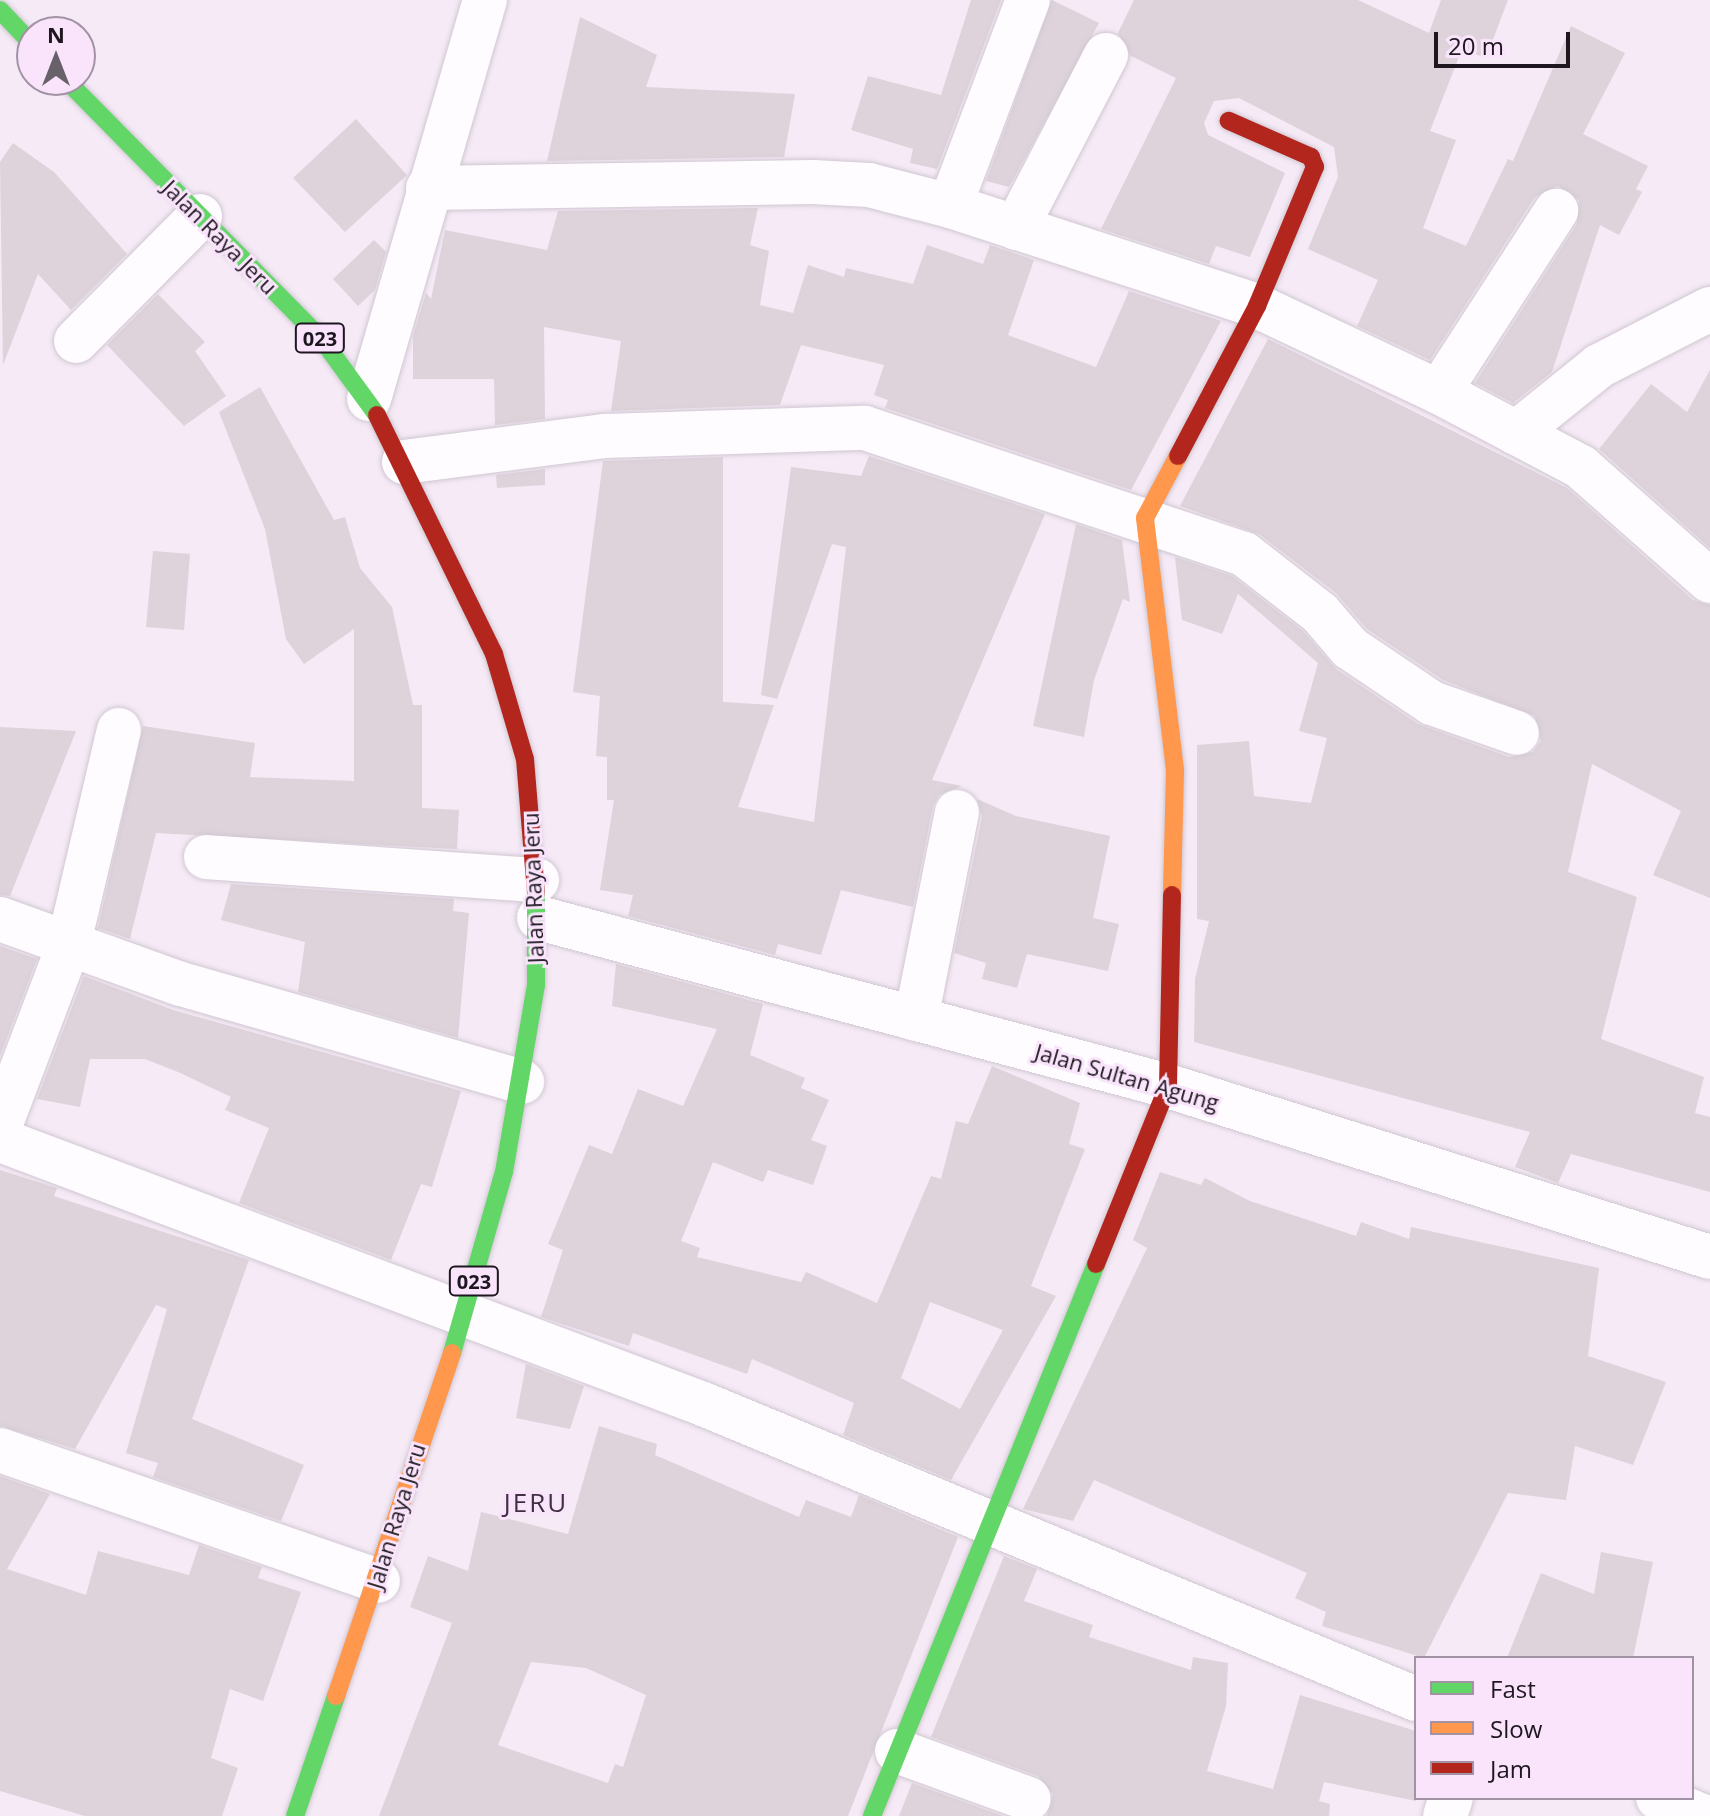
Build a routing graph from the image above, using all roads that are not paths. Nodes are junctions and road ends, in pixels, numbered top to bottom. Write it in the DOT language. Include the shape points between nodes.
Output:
graph roads {
  1 [pos="485,0"];
  2 [pos="1028,0"];
  3 [pos="0,10"];
  4 [pos="16,27"];
  5 [pos="1106,55"];
  6 [pos="82,96"];
  7 [pos="1229,121"];
  8 [pos="428,188"];
  9 [pos="950,206"];
  10 [pos="1556,211"];
  11 [pos="200,216"];
  12 [pos="1016,228"];
  13 [pos="1257,306"];
  14 [pos="1710,309"];
  15 [pos="76,341"];
  16 [pos="1439,392"];
  17 [pos="369,399"];
  18 [pos="1528,438"];
  19 [pos="404,462"];
  20 [pos="1145,518"];
  21 [pos="1710,581"];
  22 [pos="119,730"];
  23 [pos="1517,733"];
  24 [pos="957,812"];
  25 [pos="206,857"];
  26 [pos="538,899"];
  27 [pos="0,919"];
  28 [pos="68,947"];
  29 [pos="916,1019"];
  30 [pos="522,1082"];
  31 [pos="1168,1086"];
  32 [pos="0,1126"];
  33 [pos="0,1140"];
  34 [pos="1710,1257"];
  35 [pos="465,1316"];
  36 [pos="0,1450"];
  37 [pos="997,1521"];
  38 [pos="378,1581"];
  39 [pos="1414,1698"];
  40 [pos="897,1751"];
  41 [pos="1029,1799"];
  42 [pos="1663,1800"];
  43 [pos="295,1816"];
  44 [pos="872,1816"];
  45 [pos="1702,1816"];
  1 -- 8 [label="street"];
  2 -- 9 [label="street"];
  3 -- 4 [label="main road"];
  5 -- 12 [label="street"];
  6 -- 11 [label="main road, Jalan Raya Jeru / 023"];
  7 -- 13 [label="main road" via="1311,157 1315,167"];
  8 -- 9 [label="street" via="813,182 869,185"];
  8 -- 17 [label="street"];
  9 -- 12 [label="street"];
  10 -- 16 [label="street"];
  11 -- 15 [label="street"];
  11 -- 17 [label="main road, Jalan Raya Jeru / 023" via="323,341"];
  12 -- 13 [label="street"];
  13 -- 16 [label="street"];
  13 -- 20 [label="main road"];
  14 -- 18 [label="street" via="1599,366"];
  16 -- 18 [label="street"];
  17 -- 19 [label="main road, Jalan Raya Jeru / 023"];
  18 -- 21 [label="street" via="1581,467"];
  19 -- 20 [label="street" via="605,436 865,428"];
  19 -- 26 [label="main road, Jalan Raya Jeru / 023" via="494,654 516,724"];
  20 -- 23 [label="street" via="1244,554 1320,613 1350,648 1432,703"];
  20 -- 31 [label="main road" via="1175,770"];
  22 -- 28 [label="street"];
  24 -- 29 [label="street"];
  25 -- 26 [label="street, Jalan Sultan Agung"];
  26 -- 29 [label="street, Jalan Sultan Agung"];
  26 -- 30 [label="main road, Jalan Raya Jeru / 023"];
  27 -- 28 [label="street"];
  28 -- 30 [label="street"];
  28 -- 32 [label="street"];
  29 -- 31 [label="street, Jalan Sultan Agung"];
  30 -- 35 [label="main road, Jalan Raya Jeru / 023"];
  31 -- 34 [label="street, Jalan Sultan Agung"];
  31 -- 37 [label="main road"];
  33 -- 35 [label="street"];
  35 -- 37 [label="street"];
  35 -- 38 [label="main road, Jalan Raya Jeru / 023"];
  36 -- 38 [label="street"];
  37 -- 39 [label="street"];
  37 -- 40 [label="main road"];
  38 -- 43 [label="main road, Jalan Raya Jeru / 023"];
  40 -- 41 [label="street"];
  40 -- 44 [label="main road"];
  42 -- 45 [label="street"];
}
